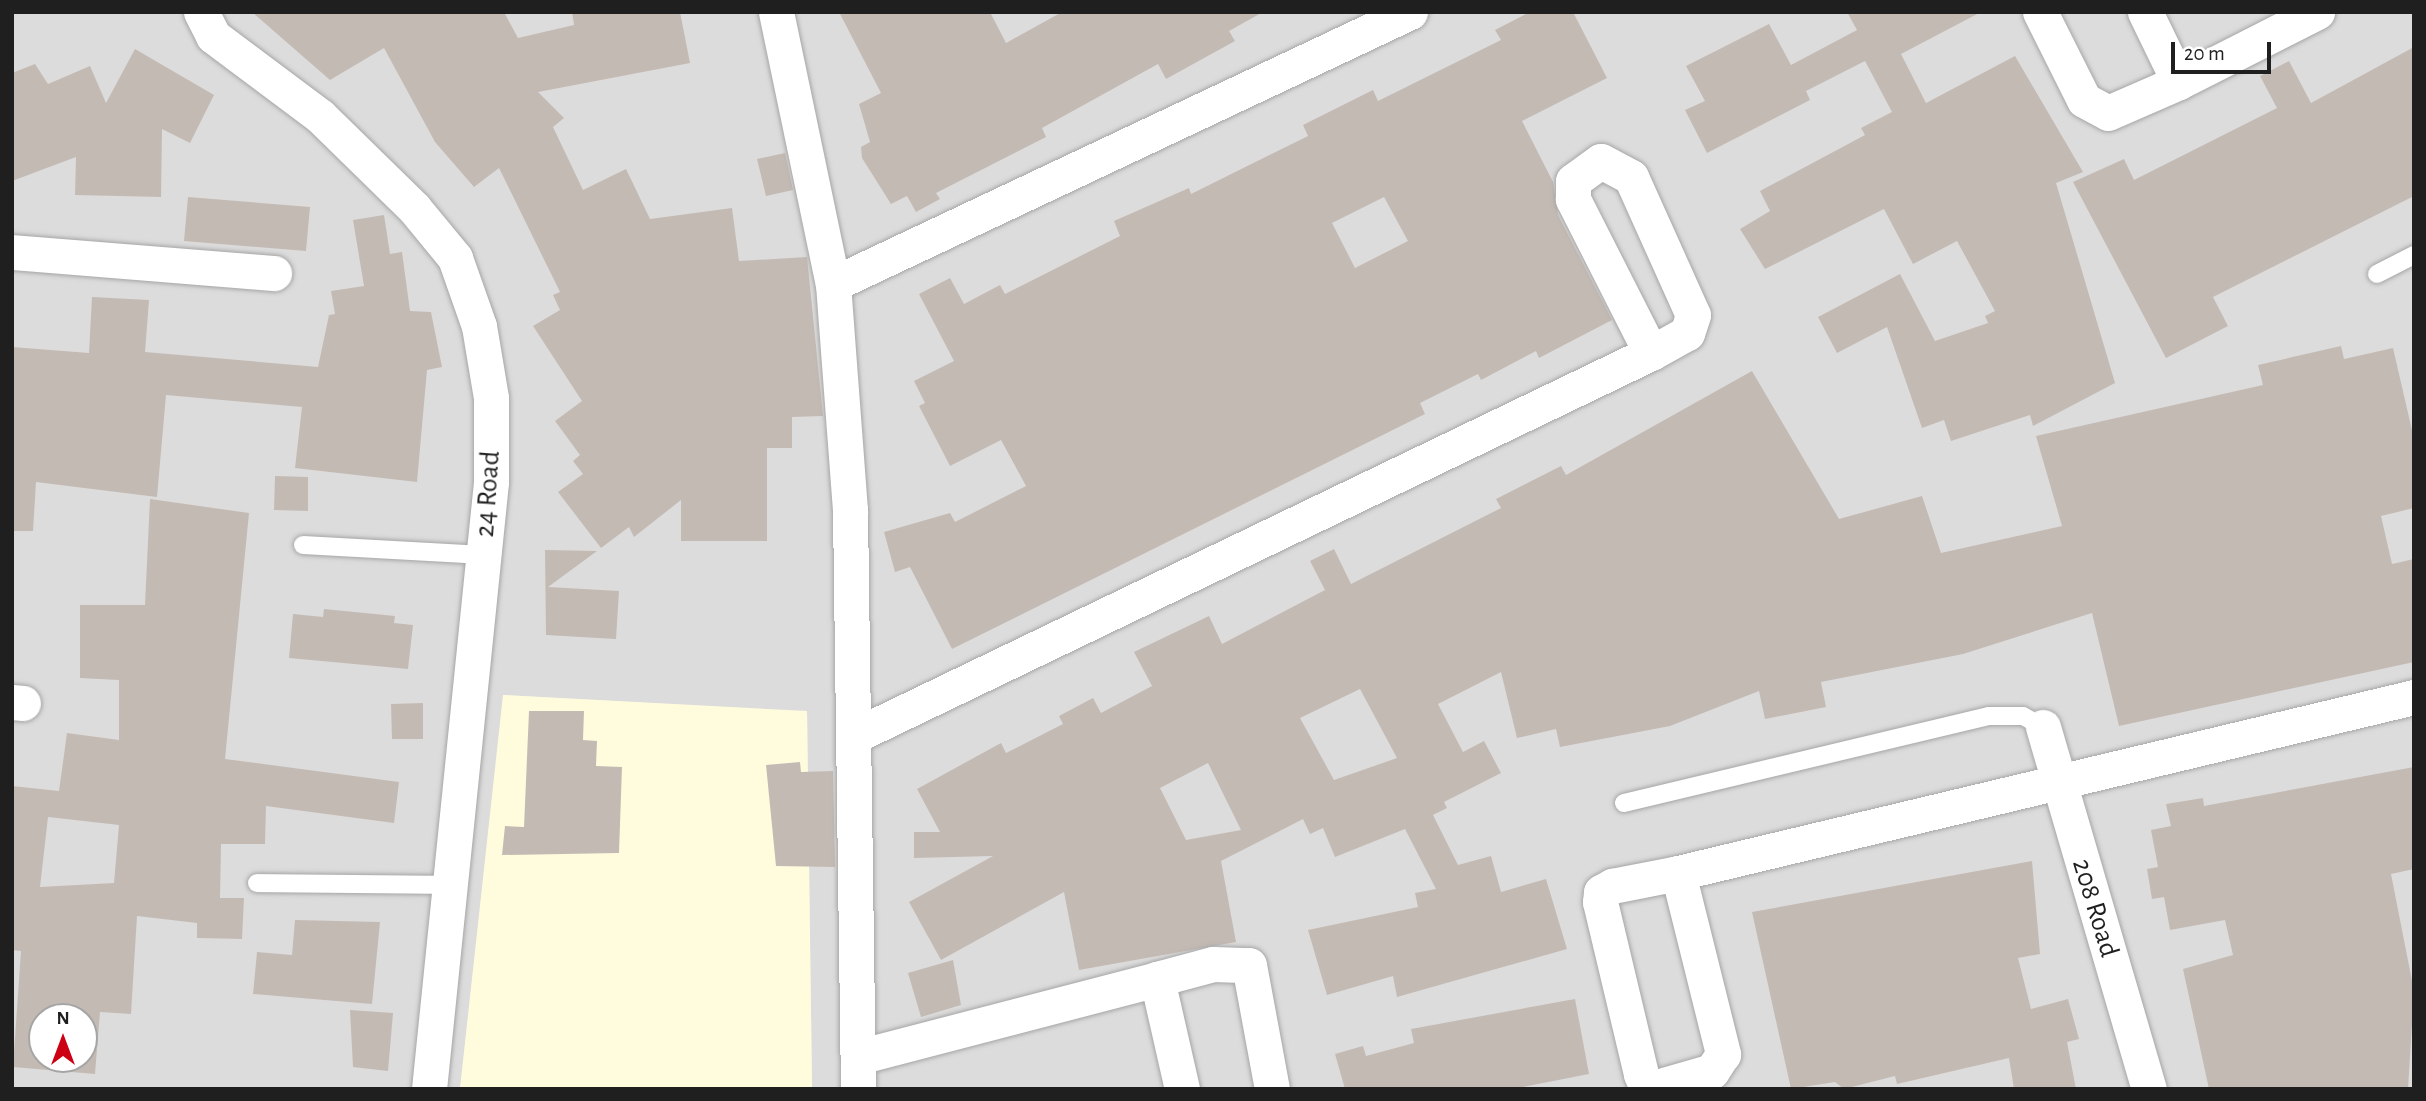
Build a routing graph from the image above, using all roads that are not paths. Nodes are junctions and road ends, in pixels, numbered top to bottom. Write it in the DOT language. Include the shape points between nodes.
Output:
graph roads {
  1 [pos="201,12"];
  2 [pos="776,12"];
  3 [pos="1410,12"];
  4 [pos="2040,12"];
  5 [pos="2145,12"];
  6 [pos="2317,12"];
  7 [pos="2179,82"];
  8 [pos="12,251"];
  9 [pos="2414,255"];
  10 [pos="274,273"];
  11 [pos="2377,274"];
  12 [pos="833,284"];
  13 [pos="1651,353"];
  14 [pos="303,545"];
  15 [pos="484,555"];
  16 [pos="2411,699"];
  17 [pos="2043,727"];
  18 [pos="854,736"];
  19 [pos="2057,783"];
  20 [pos="1624,803"];
  21 [pos="1678,873"];
  22 [pos="257,883"];
  23 [pos="450,885"];
  24 [pos="1157,979"];
  25 [pos="858,1073"];
  26 [pos="429,1089"];
  27 [pos="1182,1089"];
  28 [pos="1272,1089"];
  29 [pos="2149,1089"];
  1 -- 15 [label="street, 24 Road" via="213,36 372,163 455,258 479,326 491,398"];
  2 -- 12 [label="street"];
  3 -- 12 [label="street"];
  4 -- 7 [label="street" via="2096,111 2108,113"];
  5 -- 7 [label="street"];
  6 -- 7 [label="street"];
  8 -- 10 [label="street"];
  9 -- 11 [label="lane"];
  12 -- 18 [label="street" via="850,510"];
  13 -- 13 [label="street" via="1687,333 1693,315 1631,177 1601,161 1573,181 1573,199"];
  13 -- 18 [label="street"];
  14 -- 15 [label="lane"];
  15 -- 23 [label="street, 24 Road"];
  16 -- 19 [label="street"];
  17 -- 19 [label="street, 208 Road"];
  17 -- 20 [label="lane" via="2023,716 1989,716"];
  18 -- 25 [label="street"];
  19 -- 21 [label="street"];
  19 -- 29 [label="street, 208 Road"];
  21 -- 21 [label="street" via="1612,886 1601,892 1600,902 1641,1074 1645,1084 1657,1087 1712,1071 1723,1054"];
  22 -- 23 [label="lane"];
  23 -- 26 [label="street, 24 Road"];
  24 -- 25 [label="street"];
  24 -- 27 [label="street"];
  24 -- 28 [label="street" via="1213,964 1249,965"];
}
